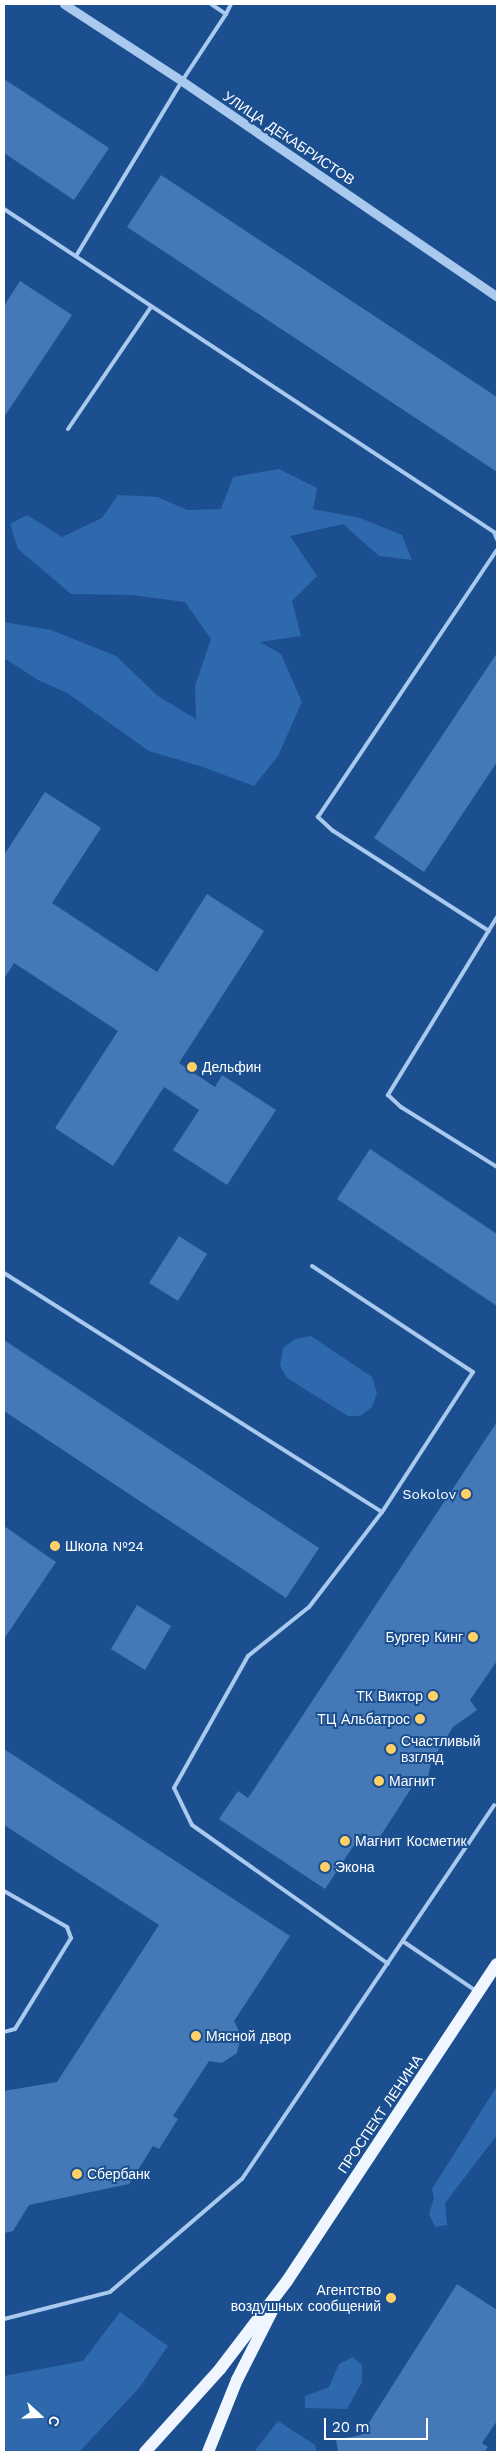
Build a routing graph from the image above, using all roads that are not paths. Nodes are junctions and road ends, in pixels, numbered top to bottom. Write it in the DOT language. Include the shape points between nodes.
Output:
graph roads {
  1 [pos="64,4"];
  2 [pos="210,4"];
  3 [pos="231,4"];
  4 [pos="226,14"];
  5 [pos="182,81"];
  6 [pos="4,210"];
  7 [pos="76,256"];
  8 [pos="497,297"];
  9 [pos="151,307"];
  10 [pos="68,429"];
  11 [pos="497,539"];
  12 [pos="497,550"];
  13 [pos="497,917"];
  14 [pos="489,931"];
  15 [pos="497,1167"];
  16 [pos="312,1266"];
  17 [pos="4,1273"];
  18 [pos="382,1512"];
  19 [pos="494,1805"];
  20 [pos="4,1891"];
  21 [pos="404,1942"];
  22 [pos="388,1964"];
  23 [pos="497,1964"];
  24 [pos="479,1993"];
  25 [pos="4,2032"];
  26 [pos="288,2281"];
  27 [pos="4,2319"];
  28 [pos="145,2452"];
  29 [pos="208,2452"];
  1 -- 5 [label="street, УЛИЦА ДЕКАБРИСТОВ"];
  2 -- 4 [label="lane"];
  3 -- 4 [label="lane"];
  4 -- 5 [label="lane"];
  5 -- 7 [label="lane"];
  5 -- 8 [label="street, УЛИЦА ДЕКАБРИСТОВ"];
  6 -- 7 [label="lane"];
  7 -- 9 [label="lane"];
  9 -- 10 [label="lane"];
  9 -- 11 [label="lane" via="494,532"];
  12 -- 14 [label="lane" via="318,817 333,831"];
  13 -- 14 [label="lane"];
  14 -- 15 [label="lane" via="388,1095 401,1108"];
  16 -- 18 [label="lane" via="473,1372"];
  17 -- 18 [label="lane"];
  18 -- 22 [label="lane" via="309,1607 248,1656 174,1788 192,1825"];
  19 -- 21 [label="lane"];
  20 -- 25 [label="lane" via="67,1927 71,1938 15,2029"];
  21 -- 22 [label="lane"];
  21 -- 24 [label="lane"];
  22 -- 27 [label="lane" via="242,2179 110,2292"];
  23 -- 24 [label="main road, ПРОСПЕКТ ЛЕНИНА"];
  24 -- 26 [label="main road, ПРОСПЕКТ ЛЕНИНА"];
  26 -- 28 [label="main road, ПРОСПЕКТ ЛЕНИНА" via="220,2369"];
  26 -- 29 [label="main road, ПРОСПЕКТ ЛЕНИНА" via="237,2380"];
}
